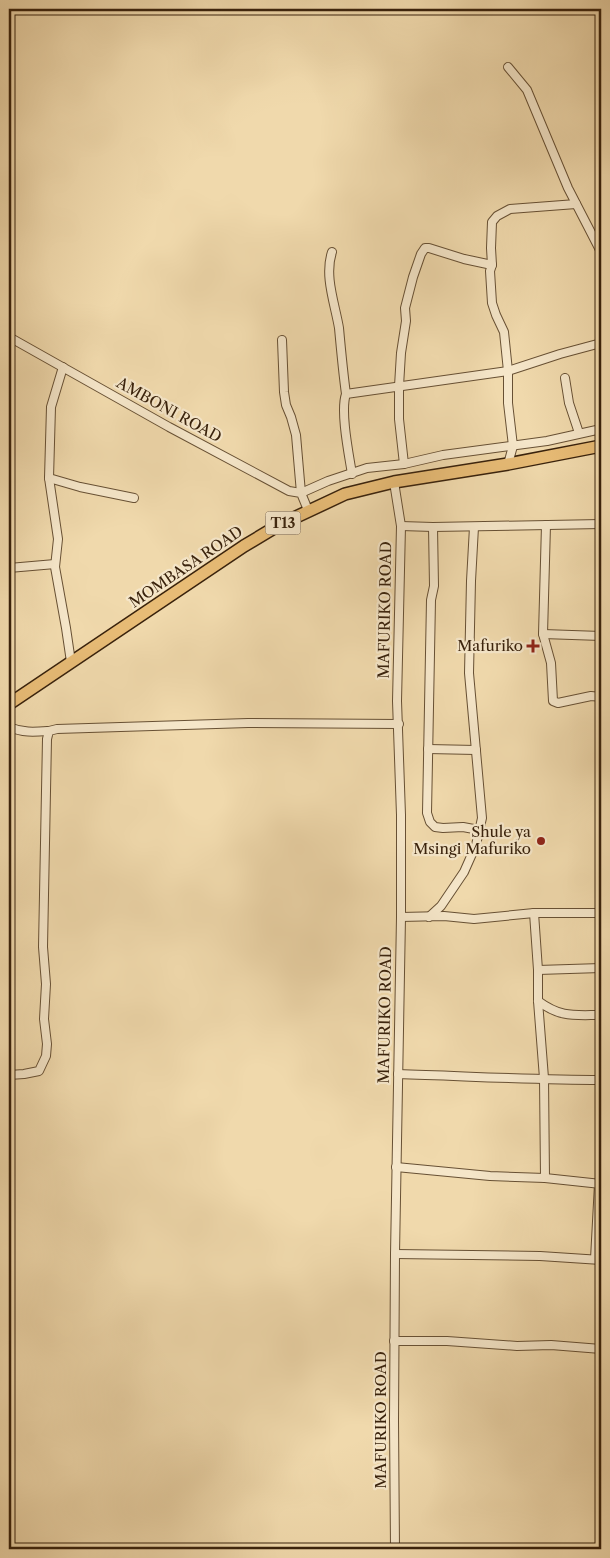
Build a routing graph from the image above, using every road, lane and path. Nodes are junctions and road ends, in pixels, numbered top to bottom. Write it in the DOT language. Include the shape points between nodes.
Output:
graph roads {
  1 [pos="508,67"];
  2 [pos="576,204"];
  3 [pos="332,252"];
  4 [pos="601,252"];
  5 [pos="492,265"];
  6 [pos="9,337"];
  7 [pos="282,340"];
  8 [pos="601,343"];
  9 [pos="63,367"];
  10 [pos="508,371"];
  11 [pos="565,378"];
  12 [pos="399,386"];
  13 [pos="346,394"];
  14 [pos="601,429"];
  15 [pos="579,433"];
  16 [pos="513,446"];
  17 [pos="601,446"];
  18 [pos="404,464"];
  19 [pos="508,464"];
  20 [pos="352,474"];
  21 [pos="49,478"];
  22 [pos="394,482"];
  23 [pos="301,493"];
  24 [pos="134,498"];
  25 [pos="308,510"];
  26 [pos="601,524"];
  27 [pos="546,525"];
  28 [pos="401,526"];
  29 [pos="433,527"];
  30 [pos="474,527"];
  31 [pos="55,564"];
  32 [pos="9,568"];
  33 [pos="543,634"];
  34 [pos="601,636"];
  35 [pos="71,662"];
  36 [pos="601,697"];
  37 [pos="9,704"];
  38 [pos="399,724"];
  39 [pos="9,727"];
  40 [pos="49,731"];
  41 [pos="428,750"];
  42 [pos="476,750"];
  43 [pos="479,830"];
  44 [pos="534,913"];
  45 [pos="601,913"];
  46 [pos="401,917"];
  47 [pos="429,917"];
  48 [pos="601,968"];
  49 [pos="538,970"];
  50 [pos="538,1001"];
  51 [pos="601,1015"];
  52 [pos="398,1074"];
  53 [pos="9,1075"];
  54 [pos="544,1078"];
  55 [pos="601,1080"];
  56 [pos="396,1167"];
  57 [pos="545,1178"];
  58 [pos="600,1184"];
  59 [pos="395,1254"];
  60 [pos="598,1259"];
  61 [pos="394,1342"];
  62 [pos="601,1349"];
  63 [pos="395,1549"];
  1 -- 2 [label="street" via="527,90"];
  2 -- 4 [label="street"];
  2 -- 5 [label="street" via="510,209 497,216 492,222"];
  3 -- 13 [label="street" via="329,261 332,293"];
  5 -- 10 [label="street" via="492,303 504,332"];
  5 -- 12 [label="street" via="429,248 422,251 405,308"];
  6 -- 9 [label="street, AMBONI ROAD"];
  7 -- 23 [label="street" via="284,392 296,435"];
  8 -- 10 [label="street"];
  9 -- 21 [label="street" via="51,407"];
  9 -- 23 [label="street, AMBONI ROAD" via="169,427 289,490"];
  10 -- 12 [label="street"];
  10 -- 16 [label="street"];
  11 -- 15 [label="street"];
  12 -- 13 [label="street"];
  12 -- 18 [label="street"];
  13 -- 20 [label="street" via="346,433"];
  14 -- 15 [label="street"];
  15 -- 16 [label="street"];
  16 -- 18 [label="street"];
  16 -- 19 [label="street"];
  17 -- 19 [label="highway, MOMBASA ROAD / T13"];
  18 -- 20 [label="street" via="368,468"];
  19 -- 22 [label="highway, MOMBASA ROAD / T13"];
  20 -- 23 [label="street"];
  21 -- 24 [label="street"];
  21 -- 31 [label="street" via="58,539"];
  22 -- 25 [label="highway, MOMBASA ROAD / T13" via="345,494"];
  22 -- 28 [label="street, MAFURIKO ROAD"];
  23 -- 25 [label="street"];
  25 -- 35 [label="highway, MOMBASA ROAD / T13" via="244,546"];
  26 -- 27 [label="street"];
  27 -- 30 [label="street"];
  27 -- 33 [label="street"];
  28 -- 29 [label="street"];
  28 -- 38 [label="street, MAFURIKO ROAD"];
  29 -- 30 [label="street"];
  29 -- 41 [label="street"];
  30 -- 42 [label="street" via="469,673"];
  31 -- 32 [label="street"];
  31 -- 35 [label="street"];
  33 -- 34 [label="street"];
  33 -- 36 [label="street" via="550,663 553,702"];
  35 -- 37 [label="highway, MOMBASA ROAD / T13"];
  38 -- 40 [label="street" via="248,723"];
  38 -- 46 [label="street, MAFURIKO ROAD"];
  39 -- 40 [label="street" via="20,732"];
  40 -- 53 [label="street" via="43,947 46,1056 39,1071"];
  41 -- 42 [label="street"];
  41 -- 43 [label="street" via="430,822 443,828"];
  42 -- 43 [label="street" via="482,818"];
  43 -- 47 [label="street" via="464,872 441,906"];
  44 -- 45 [label="street"];
  44 -- 47 [label="street" via="474,919"];
  44 -- 49 [label="street"];
  46 -- 47 [label="street"];
  46 -- 52 [label="street, MAFURIKO ROAD"];
  48 -- 49 [label="street"];
  49 -- 50 [label="street"];
  50 -- 51 [label="street" via="561,1014"];
  50 -- 54 [label="street"];
  52 -- 54 [label="street"];
  52 -- 56 [label="street, MAFURIKO ROAD"];
  54 -- 55 [label="street"];
  54 -- 57 [label="street"];
  56 -- 57 [label="street"];
  56 -- 59 [label="street, MAFURIKO ROAD"];
  57 -- 58 [label="street"];
  58 -- 60 [label="street"];
  59 -- 60 [label="street"];
  59 -- 61 [label="street, MAFURIKO ROAD"];
  61 -- 62 [label="street" via="447,1341"];
  61 -- 63 [label="street, MAFURIKO ROAD"];
}
